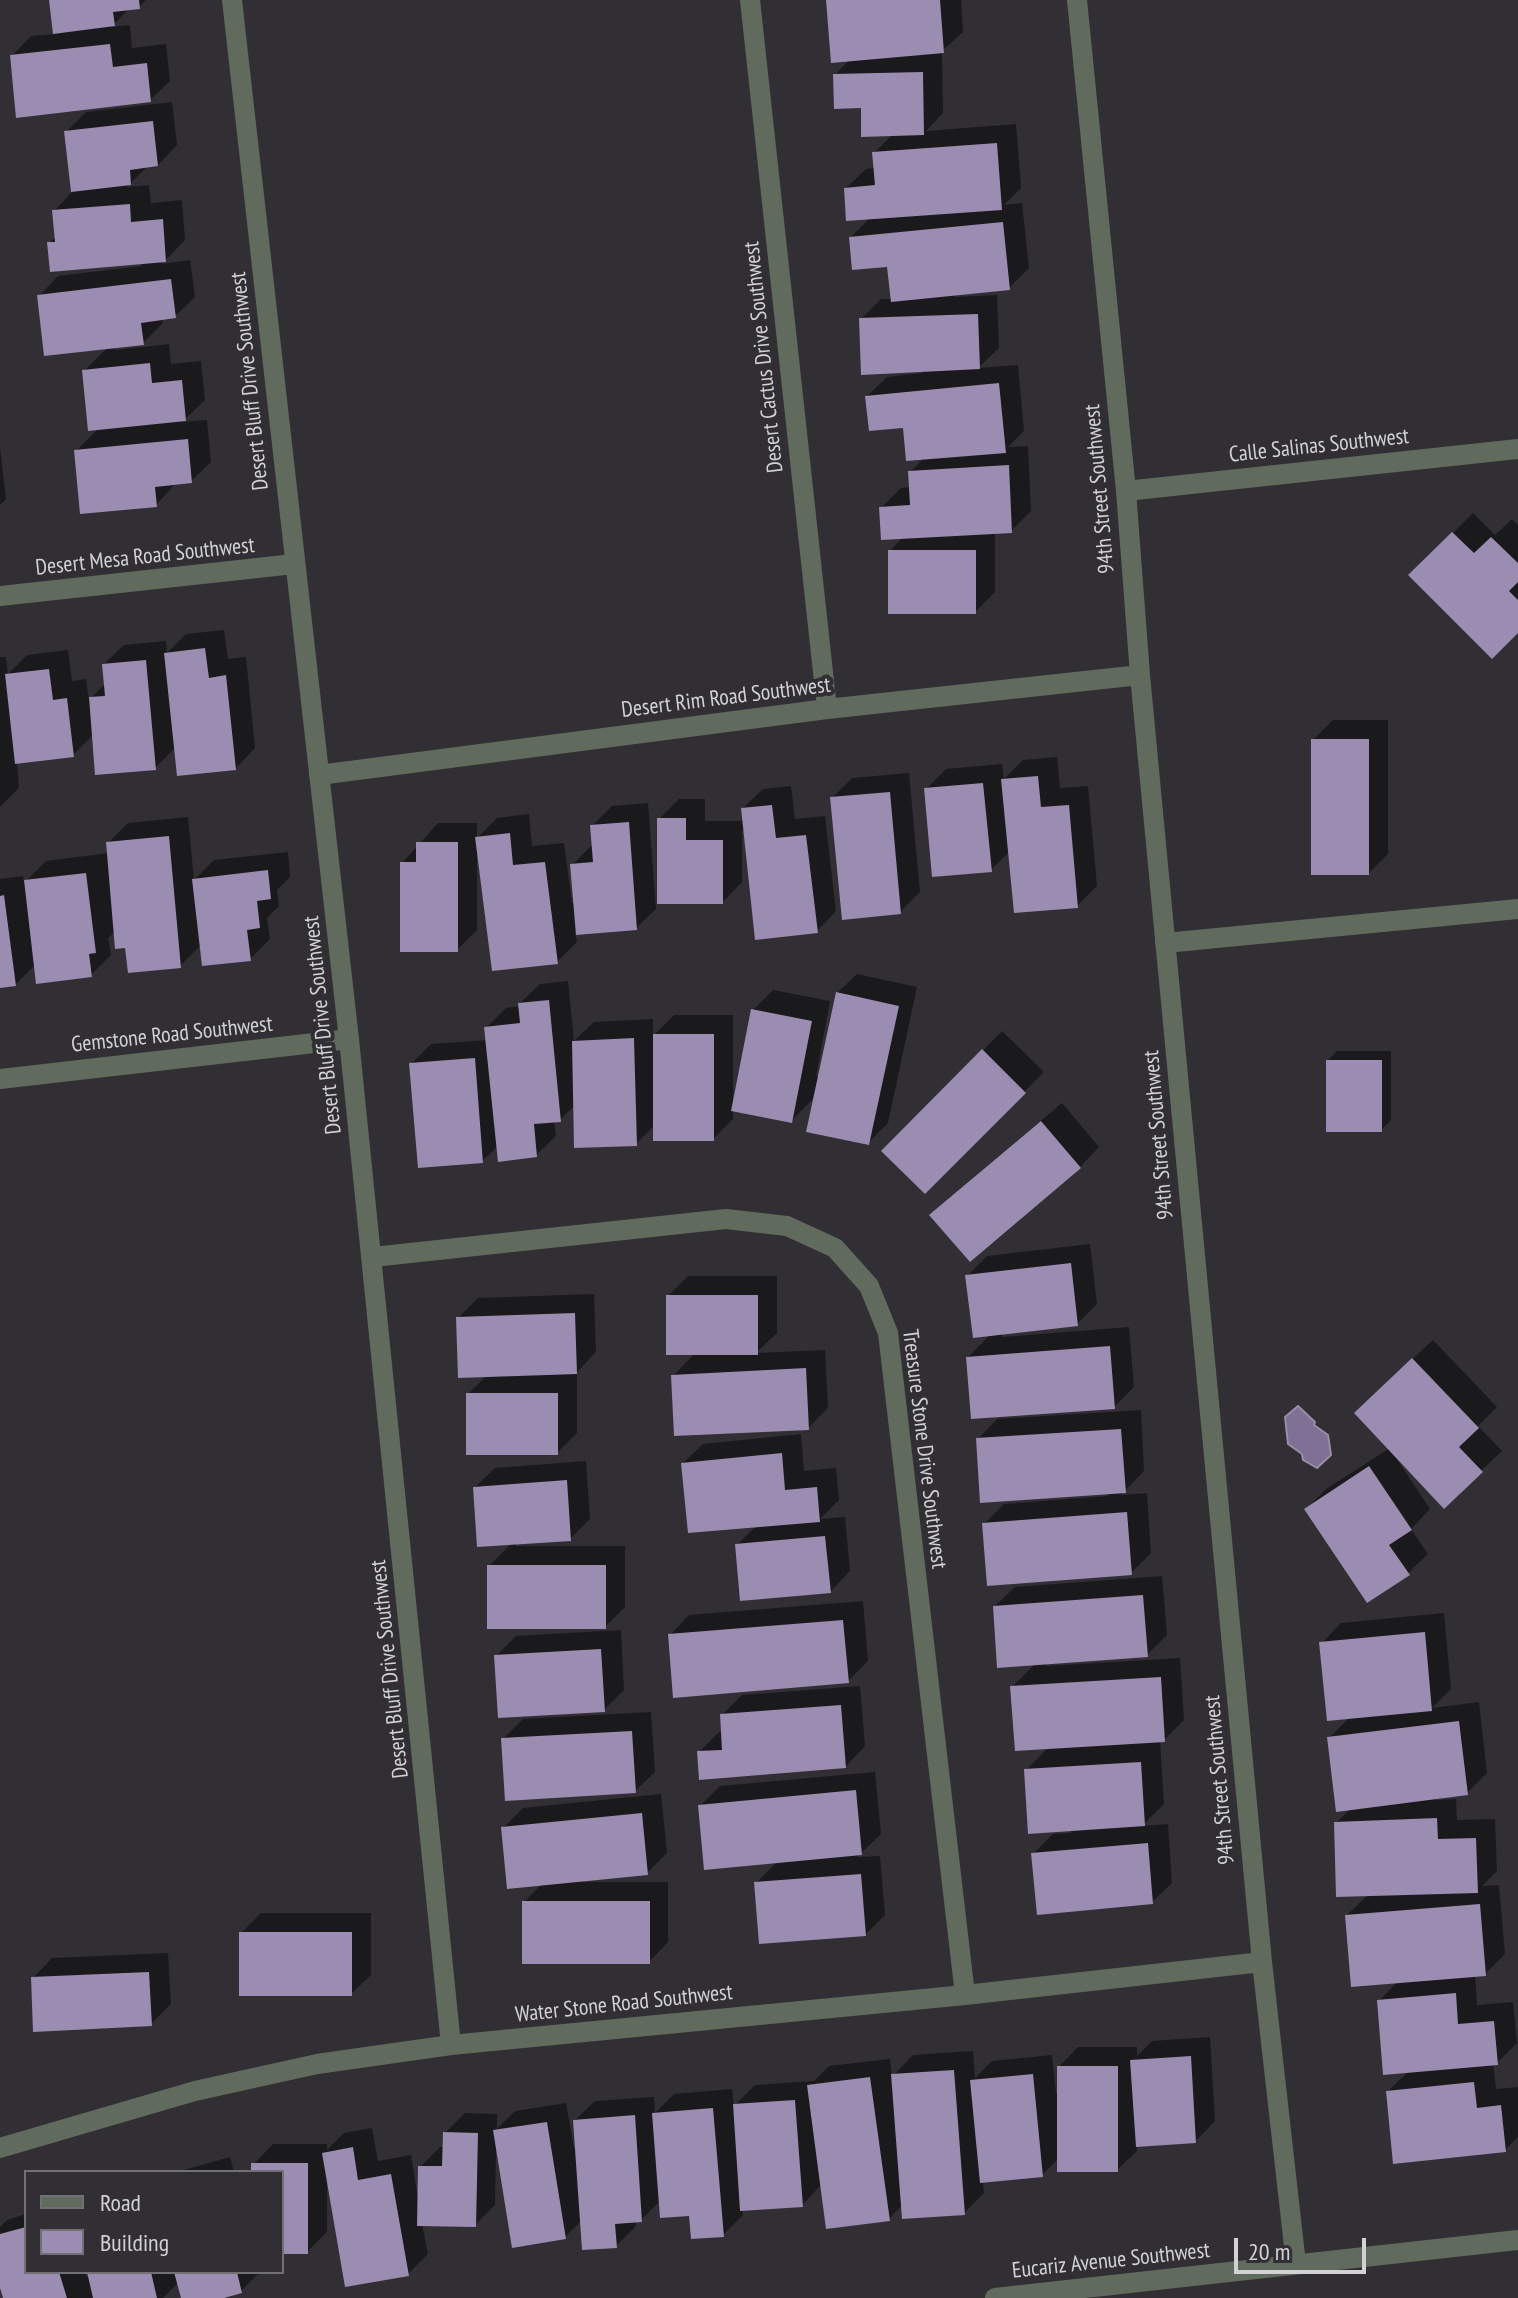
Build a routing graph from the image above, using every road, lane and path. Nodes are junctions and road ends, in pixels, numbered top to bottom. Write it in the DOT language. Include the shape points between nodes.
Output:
graph roads {
  1 [pos="232,0"];
  2 [pos="750,0"];
  3 [pos="1077,0"];
  4 [pos="1518,449"];
  5 [pos="1126,491"];
  6 [pos="294,564"];
  7 [pos="0,596"];
  8 [pos="1140,675"];
  9 [pos="827,709"];
  10 [pos="319,775"];
  11 [pos="1518,909"];
  12 [pos="1165,943"];
  13 [pos="349,1039"];
  14 [pos="0,1079"];
  15 [pos="373,1257"];
  16 [pos="1262,1962"];
  17 [pos="965,1995"];
  18 [pos="451,2045"];
  19 [pos="0,2148"];
  20 [pos="1518,2240"];
  21 [pos="1296,2264"];
  22 [pos="995,2298"];
  1 -- 6 [label="street, Desert Bluff Drive Southwest"];
  2 -- 9 [label="street, Desert Cactus Drive Southwest"];
  3 -- 5 [label="street, 94th Street Southwest"];
  4 -- 5 [label="street, Calle Salinas Southwest"];
  5 -- 8 [label="street, 94th Street Southwest"];
  6 -- 7 [label="street, Desert Mesa Road Southwest"];
  6 -- 10 [label="street, Desert Bluff Drive Southwest"];
  8 -- 9 [label="street, Desert Rim Road Southwest"];
  8 -- 12 [label="street, 94th Street Southwest"];
  9 -- 10 [label="street, Desert Rim Road Southwest"];
  10 -- 13 [label="street, Desert Bluff Drive Southwest"];
  11 -- 12 [label="street"];
  12 -- 16 [label="street, 94th Street Southwest"];
  13 -- 14 [label="street, Gemstone Road Southwest"];
  13 -- 15 [label="street, Desert Bluff Drive Southwest"];
  15 -- 17 [label="street, Treasure Stone Drive Southwest" via="726,1219 787,1226 835,1248 869,1286 888,1333"];
  15 -- 18 [label="street, Desert Bluff Drive Southwest"];
  16 -- 17 [label="street, Water Stone Road Southwest"];
  16 -- 21 [label="street, 94th Street Southwest"];
  17 -- 18 [label="street, Water Stone Road Southwest"];
  18 -- 19 [label="street, Water Stone Road Southwest" via="317,2064 195,2091"];
  20 -- 21 [label="street, Eucariz Avenue Southwest"];
  21 -- 22 [label="street, Eucariz Avenue Southwest"];
}
